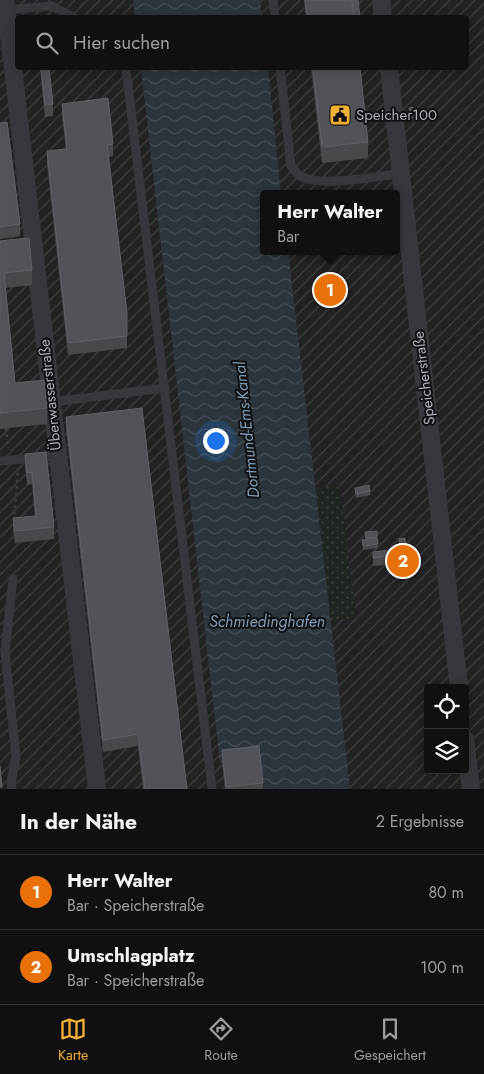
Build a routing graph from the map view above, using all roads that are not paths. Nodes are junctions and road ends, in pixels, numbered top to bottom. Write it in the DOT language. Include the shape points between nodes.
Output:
graph roads {
  1 [pos="273,0"];
  2 [pos="381,0"];
  3 [pos="5,5"];
  4 [pos="70,15"];
  5 [pos="275,15"];
  6 [pos="383,15"];
  7 [pos="126,70"];
  8 [pos="280,70"];
  9 [pos="389,70"];
  10 [pos="400,174"];
  11 [pos="164,388"];
  12 [pos="52,402"];
  13 [pos="57,456"];
  14 [pos="0,461"];
  15 [pos="13,579"];
  16 [pos="460,684"];
  17 [pos="469,771"];
  18 [pos="100,782"];
  19 [pos="12,789"];
  20 [pos="212,789"];
  21 [pos="471,789"];
  1 -- 5 [label="lane"];
  2 -- 6 [label="street"];
  3 -- 4 [label="lane" via="52,6"];
  3 -- 12 [label="street, Überwasserstraße" via="14,123"];
  7 -- 11 [label="lane"];
  8 -- 10 [label="lane" via="291,166 300,176 312,181 328,181"];
  9 -- 10 [label="street, Speicherstraße"];
  10 -- 16 [label="street, Speicherstraße"];
  11 -- 12 [label="lane"];
  11 -- 20 [label="lane"];
  12 -- 13 [label="street, Überwasserstraße"];
  13 -- 14 [label="lane"];
  13 -- 18 [label="street, Überwasserstraße"];
  15 -- 19 [label="lane" via="5,652 16,757"];
  17 -- 21 [label="street"];
}
